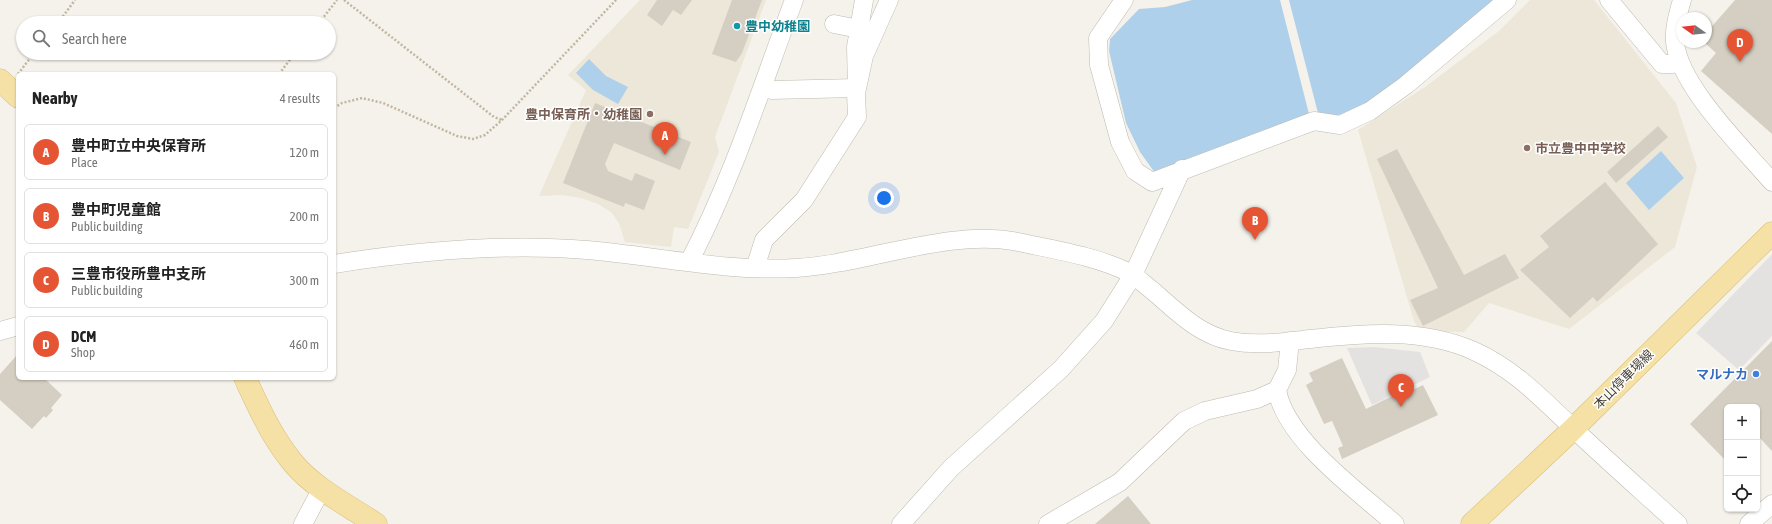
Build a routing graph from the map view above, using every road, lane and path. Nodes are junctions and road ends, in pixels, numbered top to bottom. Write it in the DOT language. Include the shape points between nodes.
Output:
graph roads {
  1 [pos="75,0"];
  2 [pos="336,0"];
  3 [pos="344,0"];
  4 [pos="616,0"];
  5 [pos="794,0"];
  6 [pos="864,0"];
  7 [pos="889,0"];
  8 [pos="1124,0"];
  9 [pos="1506,0"];
  10 [pos="1609,0"];
  11 [pos="1682,0"];
  12 [pos="63,16"];
  13 [pos="324,16"];
  14 [pos="834,24"];
  15 [pos="859,29"];
  16 [pos="29,60"];
  17 [pos="290,60"];
  18 [pos="1680,62"];
  19 [pos="20,72"];
  20 [pos="281,72"];
  21 [pos="0,80"];
  22 [pos="857,88"];
  23 [pos="771,90"];
  24 [pos="16,96"];
  25 [pos="336,107"];
  26 [pos="502,120"];
  27 [pos="1182,169"];
  28 [pos="1772,182"];
  29 [pos="1772,233"];
  30 [pos="689,262"];
  31 [pos="336,264"];
  32 [pos="755,268"];
  33 [pos="1133,275"];
  34 [pos="16,327"];
  35 [pos="0,331"];
  36 [pos="1290,341"];
  37 [pos="246,380"];
  38 [pos="1277,390"];
  39 [pos="1573,429"];
  40 [pos="322,488"];
  41 [pos="1772,504"];
  42 [pos="303,524"];
  43 [pos="376,524"];
  44 [pos="901,524"];
  45 [pos="1048,524"];
  46 [pos="1395,524"];
  47 [pos="1472,524"];
  48 [pos="1678,524"];
  49 [pos="1749,524"];
  1 -- 12 [label="path"];
  2 -- 13 [label="path"];
  3 -- 26 [label="path" via="494,117"];
  4 -- 26 [label="path"];
  5 -- 30 [label="street" via="745,134 707,227"];
  6 -- 15 [label="street"];
  7 -- 22 [label="street" via="864,56"];
  8 -- 27 [label="street" via="1098,38 1099,65 1120,142 1135,171 1152,182"];
  9 -- 27 [label="street" via="1406,85 1370,111 1340,125 1314,121"];
  10 -- 18 [label="street" via="1662,64"];
  11 -- 18 [label="street" via="1675,25 1675,42"];
  14 -- 15 [label="street"];
  15 -- 22 [label="street" via="856,47"];
  16 -- 19 [label="path"];
  17 -- 20 [label="path"];
  18 -- 28 [label="street" via="1709,107"];
  21 -- 24 [label="main road"];
  22 -- 23 [label="street"];
  22 -- 32 [label="street" via="857,117 804,200 764,240"];
  25 -- 26 [label="path" via="362,98 383,103 457,136 473,139 485,135"];
  27 -- 33 [label="street"];
  29 -- 39 [label="main road, 本山停車場線"];
  30 -- 31 [label="street" via="586,250 518,247 375,258"];
  30 -- 32 [label="street"];
  32 -- 33 [label="street" via="797,268 982,239 1013,241 1091,259"];
  33 -- 36 [label="street" via="1190,323 1208,334 1226,341 1250,344"];
  33 -- 44 [label="street" via="1104,321 1061,369 951,468"];
  34 -- 35 [label="street"];
  36 -- 38 [label="street" via="1287,370"];
  36 -- 39 [label="street" via="1358,333 1400,334 1470,349 1497,362 1527,383"];
  37 -- 40 [label="main road" via="271,433 294,464"];
  38 -- 45 [label="street" via="1257,399 1206,411 1184,421 1120,482"];
  38 -- 46 [label="street" via="1279,404 1315,454"];
  39 -- 47 [label="main road, 本山停車場線"];
  39 -- 48 [label="street"];
  40 -- 42 [label="street"];
  40 -- 43 [label="main road"];
  41 -- 49 [label="street"];
}
